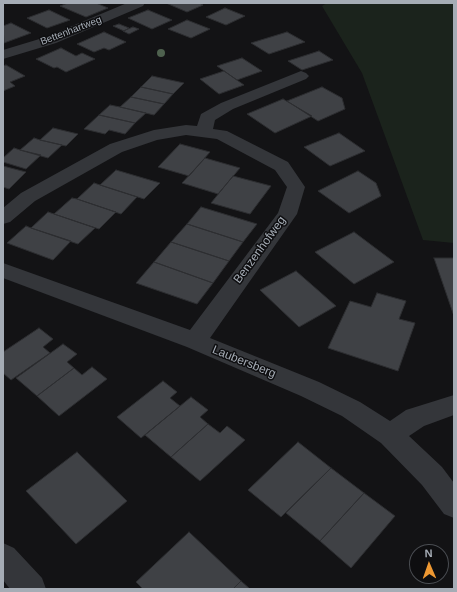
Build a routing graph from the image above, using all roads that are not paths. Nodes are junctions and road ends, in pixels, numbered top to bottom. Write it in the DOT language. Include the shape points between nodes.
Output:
graph roads {
  1 [pos="138,3"];
  2 [pos="3,55"];
  3 [pos="300,76"];
  4 [pos="204,132"];
  5 [pos="3,218"];
  6 [pos="3,270"];
  7 [pos="195,341"];
  8 [pos="454,405"];
  9 [pos="390,435"];
  10 [pos="454,505"];
  11 [pos="3,558"];
  12 [pos="31,589"];
  1 -- 2 [label="street, Bettenhartweg" via="51,40"];
  3 -- 4 [label="street" via="227,106 207,118"];
  4 -- 5 [label="street, Benzenhofweg" via="186,130 154,135 116,148 28,197"];
  4 -- 7 [label="street, Benzenhofweg" via="221,135 282,166 296,187 287,214"];
  6 -- 7 [label="street, Laubersberg"];
  7 -- 9 [label="street, Laubersberg" via="310,389 351,409"];
  8 -- 9 [label="street" via="415,418"];
  9 -- 10 [label="street, Laubersberg" via="432,476"];
  11 -- 12 [label="street"];
}
